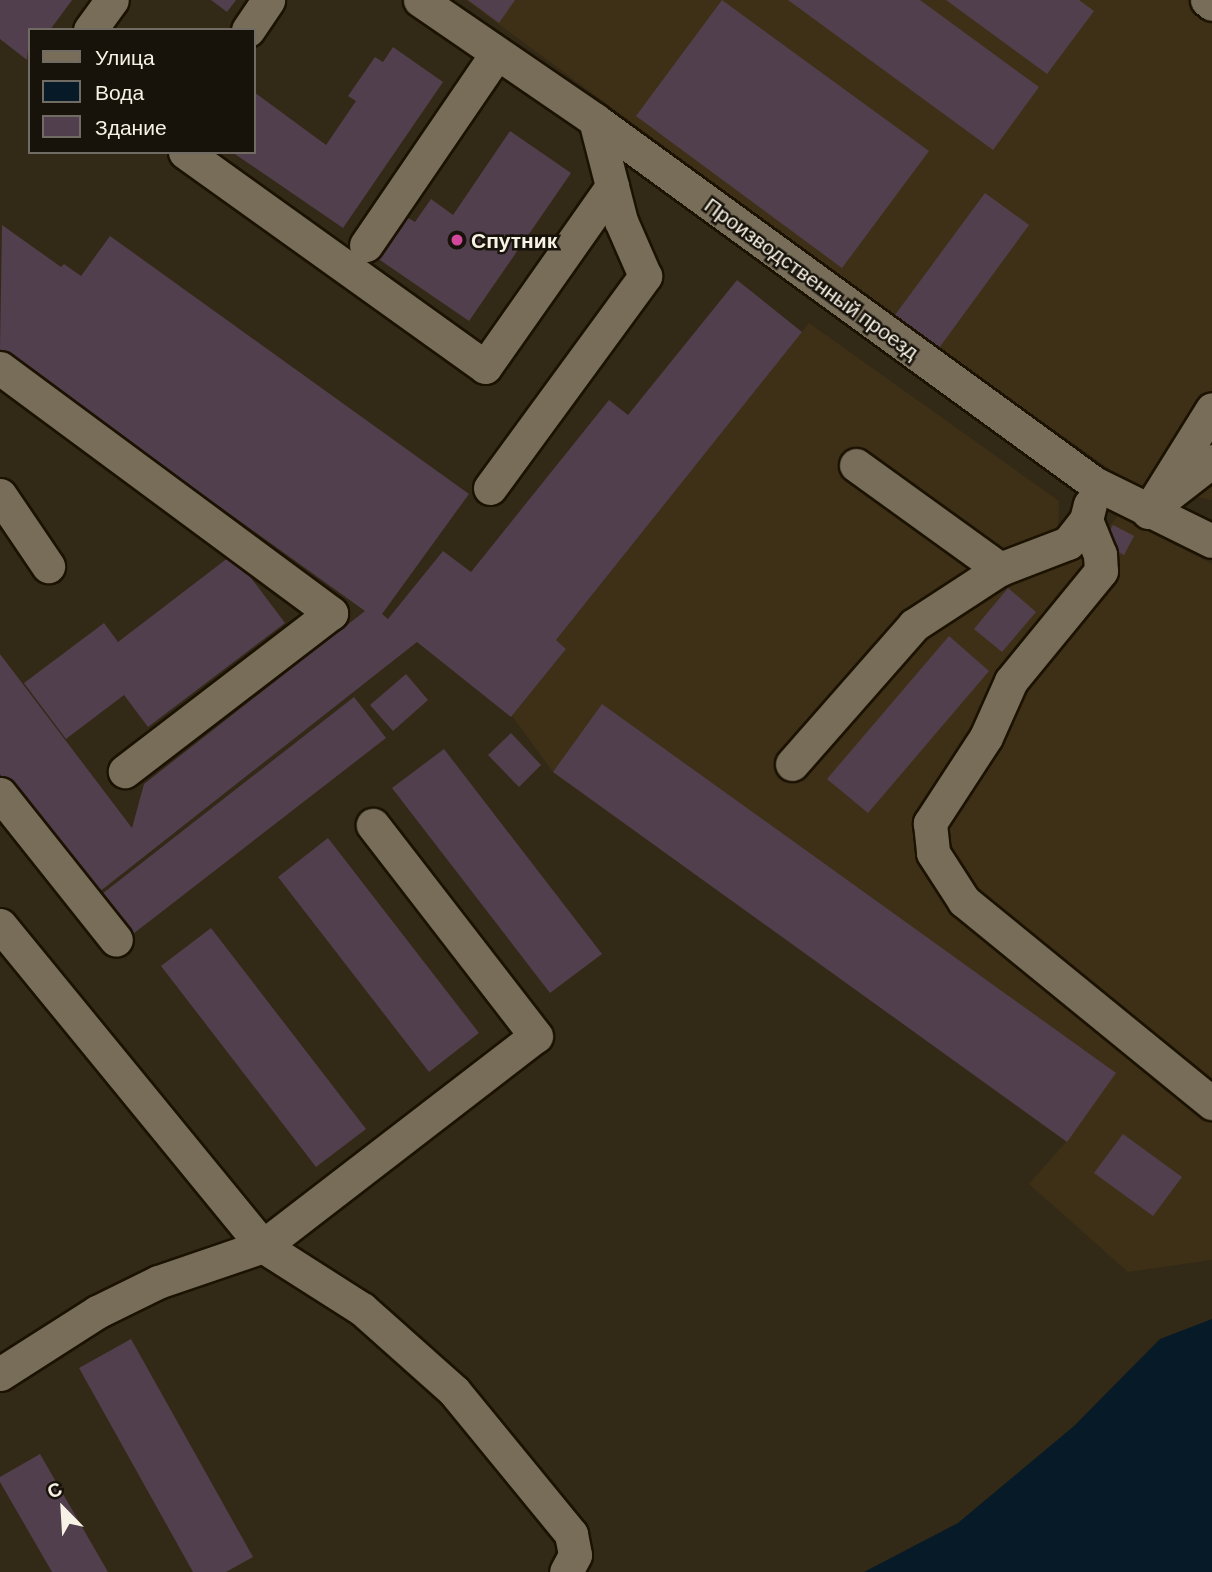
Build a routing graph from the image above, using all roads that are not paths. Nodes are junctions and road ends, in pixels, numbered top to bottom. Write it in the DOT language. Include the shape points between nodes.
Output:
graph roads {
  1 [pos="112,0"];
  2 [pos="268,0"];
  3 [pos="420,0"];
  4 [pos="1207,0"];
  5 [pos="1212,4"];
  6 [pos="91,28"];
  7 [pos="248,28"];
  8 [pos="497,53"];
  9 [pos="594,120"];
  10 [pos="188,154"];
  11 [pos="612,186"];
  12 [pos="366,245"];
  13 [pos="0,368"];
  14 [pos="1212,409"];
  15 [pos="1212,461"];
  16 [pos="856,465"];
  17 [pos="1094,483"];
  18 [pos="489,488"];
  19 [pos="0,495"];
  20 [pos="1148,512"];
  21 [pos="1086,520"];
  22 [pos="1212,541"];
  23 [pos="48,566"];
  24 [pos="1000,569"];
  25 [pos="792,764"];
  26 [pos="125,771"];
  27 [pos="0,794"];
  28 [pos="373,825"];
  29 [pos="0,925"];
  30 [pos="116,940"];
  31 [pos="1212,1103"];
  32 [pos="263,1246"];
  33 [pos="0,1374"];
  34 [pos="566,1572"];
  1 -- 6 [label="street"];
  2 -- 7 [label="street"];
  3 -- 8 [label="street, Производственный проезд"];
  4 -- 5 [label="street"];
  8 -- 9 [label="street, Производственный проезд"];
  8 -- 12 [label="street"];
  9 -- 11 [label="street"];
  9 -- 17 [label="street, Производственный проезд"];
  10 -- 11 [label="street" via="485,367"];
  11 -- 18 [label="street" via="645,276"];
  13 -- 26 [label="street" via="331,613"];
  14 -- 20 [label="street"];
  15 -- 20 [label="street"];
  16 -- 24 [label="street"];
  17 -- 20 [label="street, Производственный проезд"];
  17 -- 21 [label="street"];
  19 -- 23 [label="street"];
  20 -- 22 [label="street, Производственный проезд"];
  21 -- 24 [label="street" via="1059,548"];
  21 -- 31 [label="street" via="1100,554 1101,571 1012,681 986,737 930,823 933,853 964,901"];
  24 -- 25 [label="street" via="914,625"];
  27 -- 30 [label="street"];
  28 -- 32 [label="street" via="536,1037"];
  29 -- 32 [label="street"];
  32 -- 33 [label="street" via="158,1282 97,1312"];
  32 -- 34 [label="street" via="362,1309 454,1391 571,1534 575,1555"];
}
